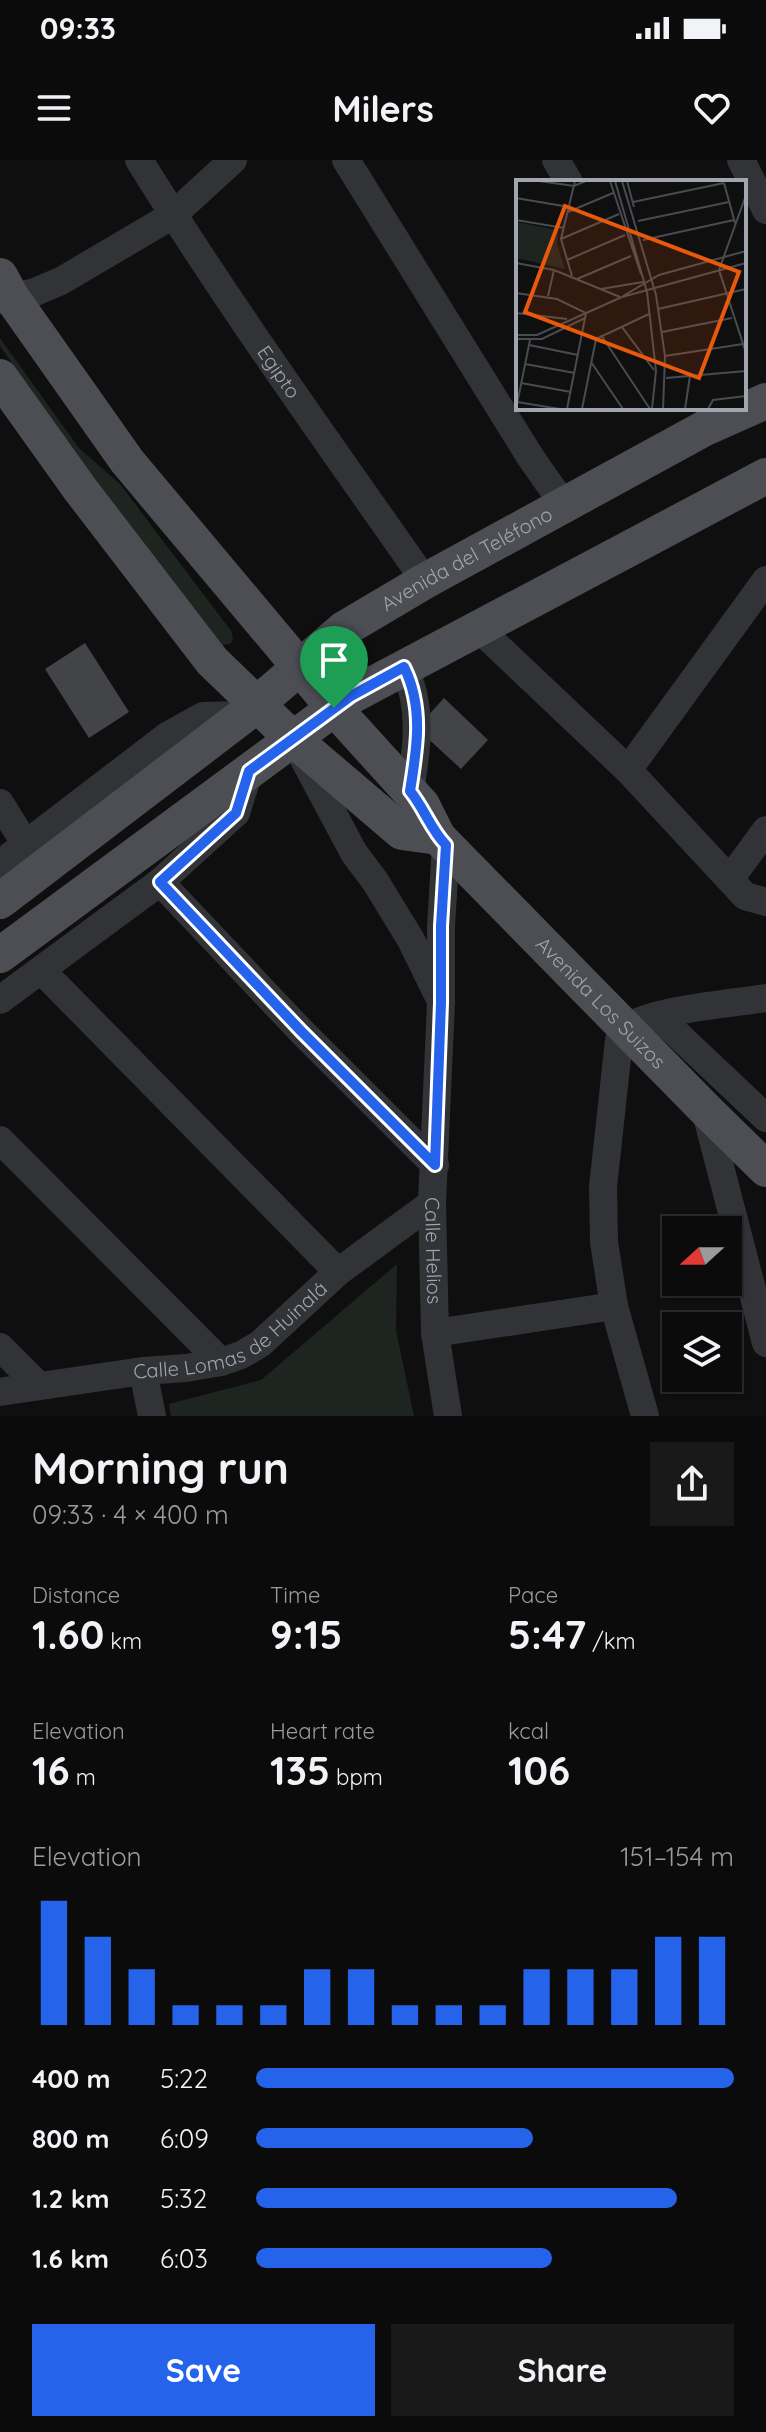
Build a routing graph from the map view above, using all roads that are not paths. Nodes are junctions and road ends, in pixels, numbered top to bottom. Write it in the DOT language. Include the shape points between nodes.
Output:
graph roads {
  1 [pos="139,160"];
  2 [pos="233,160"];
  3 [pos="346,160"];
  4 [pos="556,160"];
  5 [pos="741,160"];
  6 [pos="568,180"];
  7 [pos="766,210"];
  8 [pos="173,215"];
  9 [pos="4,292"];
  10 [pos="0,377"];
  11 [pos="766,401"];
  12 [pos="746,406"];
  13 [pos="731,410"];
  14 [pos="699,418"];
  15 [pos="766,476"];
  16 [pos="564,505"];
  17 [pos="766,580"];
  18 [pos="425,581"];
  19 [pos="478,628"];
  20 [pos="404,667"];
  21 [pos="317,687"];
  22 [pos="268,720"];
  23 [pos="628,770"];
  24 [pos="249,771"];
  25 [pos="410,791"];
  26 [pos="0,803"];
  27 [pos="766,830"];
  28 [pos="442,841"];
  29 [pos="26,845"];
  30 [pos="0,864"];
  31 [pos="730,879"];
  32 [pos="160,882"];
  33 [pos="0,901"];
  34 [pos="766,902"];
  35 [pos="0,955"];
  36 [pos="42,971"];
  37 [pos="766,998"];
  38 [pos="0,1000"];
  39 [pos="441,1003"];
  40 [pos="642,1022"];
  41 [pos="705,1109"];
  42 [pos="766,1118"];
  43 [pos="0,1140"];
  44 [pos="435,1165"];
  45 [pos="766,1169"];
  46 [pos="432,1203"];
  47 [pos="338,1272"];
  48 [pos="614,1306"];
  49 [pos="435,1333"];
  50 [pos="766,1343"];
  51 [pos="0,1347"];
  52 [pos="221,1362"];
  53 [pos="143,1371"];
  54 [pos="38,1385"];
  55 [pos="0,1392"];
  56 [pos="0,1403"];
  57 [pos="3,1416"];
  58 [pos="152,1416"];
  59 [pos="448,1416"];
  60 [pos="645,1416"];
  1 -- 8 [label="street, Egipto"];
  2 -- 8 [label="street"];
  3 -- 16 [label="street"];
  4 -- 6 [label="street"];
  5 -- 7 [label="street"];
  8 -- 9 [label="street" via="61,281 35,292"];
  8 -- 18 [label="street, Egipto"];
  9 -- 21 [label="main road, Avenida Los Suizos" via="127,461"];
  10 -- 22 [label="main road" via="212,661"];
  11 -- 12 [label="main road, Avenida del Teléfono"];
  13 -- 14 [label="main road, Avenida del Teléfono"];
  14 -- 16 [label="main road, Avenida del Teléfono"];
  15 -- 19 [label="main road, Avenida del Teléfono"];
  16 -- 18 [label="main road, Avenida del Teléfono"];
  17 -- 23 [label="street"];
  18 -- 21 [label="main road, Avenida del Teléfono" via="344,629"];
  19 -- 20 [label="main road, Avenida del Teléfono"];
  19 -- 23 [label="street"];
  20 -- 21 [label="main road, Avenida del Teléfono" via="351,696"];
  20 -- 25 [label="street" via="417,710"];
  21 -- 22 [label="main road, Avenida del Teléfono"];
  21 -- 22 [label="main road, Avenida del Teléfono"];
  21 -- 25 [label="main road, Avenida Los Suizos"];
  22 -- 24 [label="main road, Avenida del Teléfono"];
  22 -- 28 [label="main road" via="402,832"];
  22 -- 29 [label="street" via="203,716 167,736"];
  22 -- 33 [label="main road, Avenida del Teléfono"];
  22 -- 39 [label="street" via="375,881"];
  23 -- 31 [label="street"];
  24 -- 32 [label="street" via="236,813"];
  24 -- 35 [label="main road, Avenida del Teléfono"];
  25 -- 28 [label="main road, Avenida Los Suizos"];
  26 -- 29 [label="street"];
  27 -- 31 [label="street"];
  28 -- 39 [label="street, Calle Helios"];
  28 -- 40 [label="main road, Avenida Los Suizos"];
  29 -- 30 [label="street"];
  31 -- 34 [label="street" via="745,896"];
  32 -- 36 [label="street"];
  32 -- 44 [label="street"];
  36 -- 38 [label="street"];
  36 -- 47 [label="street"];
  37 -- 40 [label="street"];
  39 -- 44 [label="street, Calle Helios"];
  40 -- 41 [label="main road, Avenida Los Suizos"];
  40 -- 42 [label="street"];
  40 -- 48 [label="street" via="619,1040 603,1187 604,1242"];
  41 -- 45 [label="main road, Avenida Los Suizos"];
  41 -- 50 [label="street"];
  43 -- 52 [label="street"];
  44 -- 46 [label="street, Calle Helios"];
  46 -- 47 [label="street, Calle Lomas de Huinalá"];
  46 -- 49 [label="street, Calle Helios"];
  47 -- 52 [label="street, Calle Lomas de Huinalá" via="260,1344"];
  48 -- 49 [label="street"];
  48 -- 60 [label="street"];
  49 -- 59 [label="street, Calle Helios"];
  51 -- 54 [label="street"];
  52 -- 53 [label="street, Calle Lomas de Huinalá"];
  53 -- 54 [label="street, Calle Lomas de Huinalá"];
  53 -- 58 [label="street"];
  54 -- 55 [label="street, Calle Lomas de Huinalá"];
  56 -- 57 [label="street"];
}
